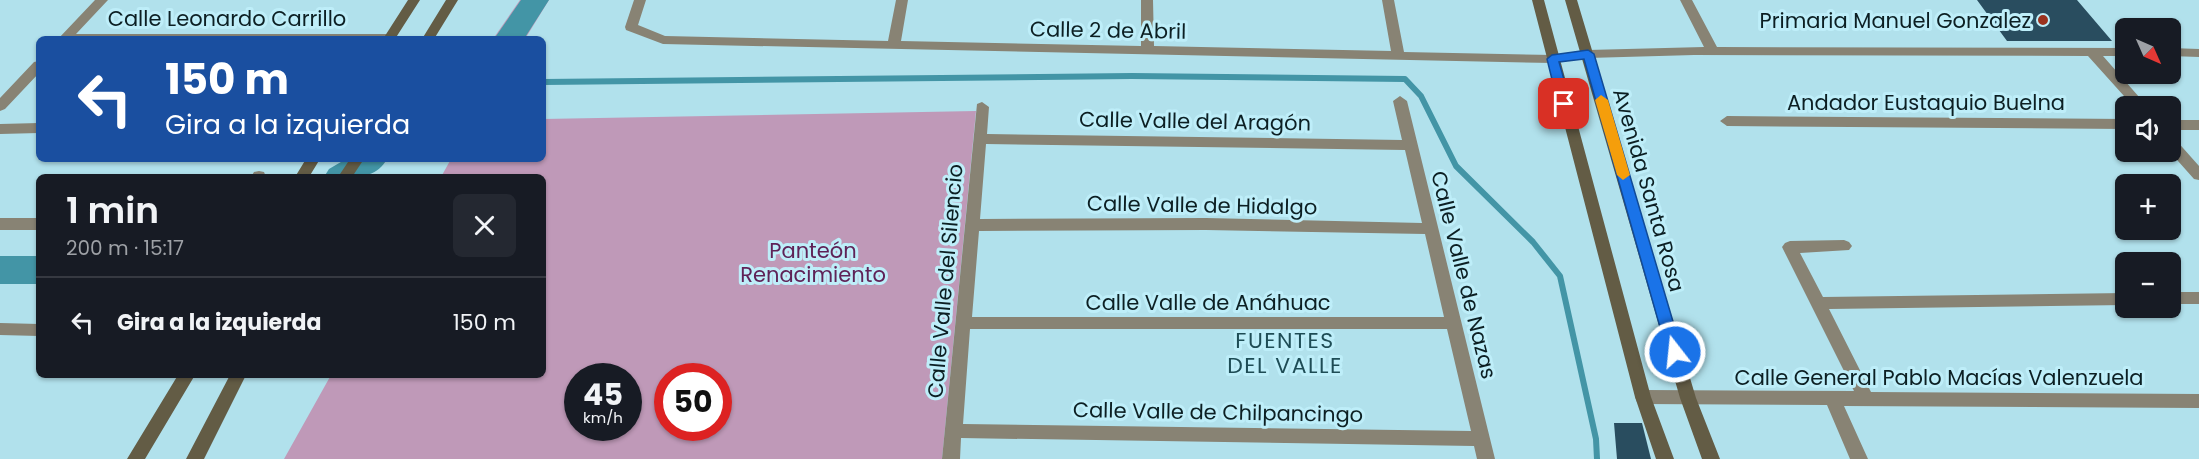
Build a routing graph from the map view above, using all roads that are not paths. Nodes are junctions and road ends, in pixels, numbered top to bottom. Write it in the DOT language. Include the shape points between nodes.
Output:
graph roads {
  1 [pos="102,0"];
  2 [pos="414,0"];
  3 [pos="452,0"];
  4 [pos="640,0"];
  5 [pos="902,0"];
  6 [pos="1147,0"];
  7 [pos="1388,0"];
  8 [pos="1538,0"];
  9 [pos="1571,0"];
  10 [pos="1686,0"];
  11 [pos="67,36"];
  12 [pos="390,36"];
  13 [pos="430,36"];
  14 [pos="894,45"];
  15 [pos="1148,51"];
  16 [pos="1713,51"];
  17 [pos="2092,52"];
  18 [pos="2115,52"];
  19 [pos="2181,52"];
  20 [pos="2199,53"];
  21 [pos="1588,54"];
  22 [pos="1398,55"];
  23 [pos="1552,59"];
  24 [pos="36,68"];
  25 [pos="2130,96"];
  26 [pos="1400,101"];
  27 [pos="0,106"];
  28 [pos="982,107"];
  29 [pos="1727,121"];
  30 [pos="2115,124"];
  31 [pos="2181,125"];
  32 [pos="2199,125"];
  33 [pos="36,128"];
  34 [pos="0,129"];
  35 [pos="979,139"];
  36 [pos="1411,145"];
  37 [pos="2181,155"];
  38 [pos="2199,175"];
  39 [pos="0,224"];
  40 [pos="36,224"];
  41 [pos="972,225"];
  42 [pos="1431,229"];
  43 [pos="1844,246"];
  44 [pos="2181,298"];
  45 [pos="2199,298"];
  46 [pos="2115,299"];
  47 [pos="1818,303"];
  48 [pos="962,323"];
  49 [pos="1453,323"];
  50 [pos="0,329"];
  51 [pos="36,330"];
  52 [pos="185,378"];
  53 [pos="236,378"];
  54 [pos="1643,398"];
  55 [pos="1688,398"];
  56 [pos="1832,398"];
  57 [pos="1866,398"];
  58 [pos="2199,401"];
  59 [pos="953,431"];
  60 [pos="1482,439"];
  61 [pos="136,459"];
  62 [pos="195,459"];
  63 [pos="951,459"];
  64 [pos="1486,459"];
  65 [pos="1665,459"];
  66 [pos="1711,459"];
  67 [pos="1860,459"];
  1 -- 11 [label="street"];
  2 -- 12 [label="main road"];
  3 -- 13 [label="main road"];
  4 -- 14 [label="street, Calle 2 de Abril" via="631,27 663,40"];
  5 -- 14 [label="street"];
  6 -- 15 [label="street"];
  7 -- 22 [label="street"];
  8 -- 23 [label="main road"];
  9 -- 21 [label="main road, Avenida Santa Rosa"];
  10 -- 16 [label="street"];
  14 -- 15 [label="street, Calle 2 de Abril"];
  15 -- 22 [label="street, Calle 2 de Abril"];
  16 -- 17 [label="street, Calle 2 de Abril"];
  16 -- 21 [label="street, Calle 2 de Abril"];
  17 -- 18 [label="street, Calle 2 de Abril"];
  17 -- 25 [label="street"];
  19 -- 20 [label="street"];
  21 -- 23 [label="street, Calle 2 de Abril"];
  21 -- 55 [label="main road, Avenida Santa Rosa"];
  22 -- 23 [label="street, Calle 2 de Abril"];
  23 -- 54 [label="main road"];
  24 -- 27 [label="street"];
  26 -- 36 [label="street, Calle Valle de Nazas"];
  28 -- 35 [label="street, Calle Valle del Silencio"];
  29 -- 30 [label="street, Andador Eustaquio Buelna"];
  31 -- 32 [label="street"];
  33 -- 34 [label="street"];
  35 -- 36 [label="street, Calle Valle del Aragón"];
  35 -- 41 [label="street, Calle Valle del Silencio"];
  36 -- 42 [label="street, Calle Valle de Nazas"];
  37 -- 38 [label="street"];
  39 -- 40 [label="street"];
  41 -- 42 [label="street, Calle Valle de Hidalgo" via="1206,224"];
  41 -- 48 [label="street, Calle Valle del Silencio"];
  42 -- 49 [label="street, Calle Valle de Nazas"];
  43 -- 47 [label="street" via="1790,247"];
  44 -- 45 [label="street"];
  46 -- 47 [label="street"];
  47 -- 57 [label="street"];
  48 -- 49 [label="street, Calle Valle de Anáhuac"];
  48 -- 59 [label="street, Calle Valle del Silencio"];
  49 -- 60 [label="street, Calle Valle de Nazas"];
  50 -- 51 [label="street"];
  52 -- 61 [label="main road"];
  53 -- 62 [label="main road"];
  54 -- 55 [label="street, Calle General Pablo Macías Valenzuela"];
  54 -- 65 [label="main road"];
  55 -- 56 [label="street, Calle General Pablo Macías Valenzuela"];
  55 -- 66 [label="main road, Avenida Santa Rosa"];
  56 -- 57 [label="street, Calle General Pablo Macías Valenzuela"];
  56 -- 67 [label="street"];
  57 -- 58 [label="street, Calle General Pablo Macías Valenzuela"];
  59 -- 60 [label="street, Calle Valle de Chilpancingo"];
  59 -- 63 [label="street, Calle Valle del Silencio"];
  60 -- 64 [label="street, Calle Valle de Nazas"];
}
